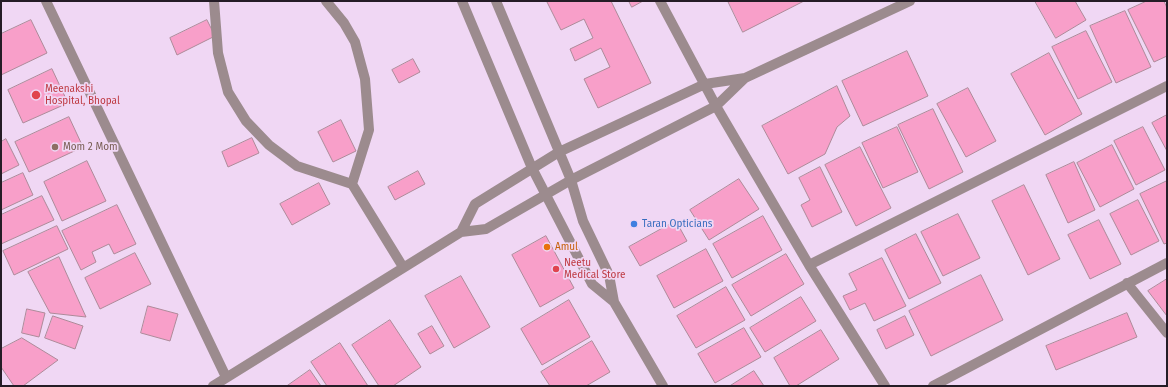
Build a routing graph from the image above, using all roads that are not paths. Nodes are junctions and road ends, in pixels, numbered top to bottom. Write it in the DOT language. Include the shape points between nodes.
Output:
graph roads {
  1 [pos="46,1"];
  2 [pos="214,1"];
  3 [pos="326,1"];
  4 [pos="462,1"];
  5 [pos="496,1"];
  6 [pos="660,1"];
  7 [pos="910,1"];
  8 [pos="745,78"];
  9 [pos="705,84"];
  10 [pos="1167,86"];
  11 [pos="716,106"];
  12 [pos="559,152"];
  13 [pos="532,168"];
  14 [pos="572,180"];
  15 [pos="352,184"];
  16 [pos="546,194"];
  17 [pos="462,232"];
  18 [pos="1167,263"];
  19 [pos="809,265"];
  20 [pos="403,267"];
  21 [pos="1127,284"];
  22 [pos="614,302"];
  23 [pos="1167,332"];
  24 [pos="226,377"];
  25 [pos="213,386"];
  26 [pos="663,386"];
  27 [pos="885,386"];
  28 [pos="933,386"];
  1 -- 24 [label="street"];
  2 -- 15 [label="street" via="218,53 228,92 246,120 269,145 298,166"];
  3 -- 15 [label="street" via="355,42 365,79 369,130"];
  4 -- 13 [label="street"];
  5 -- 12 [label="street"];
  6 -- 9 [label="street"];
  7 -- 8 [label="street"];
  8 -- 9 [label="street"];
  8 -- 11 [label="street"];
  9 -- 11 [label="street"];
  9 -- 12 [label="street"];
  10 -- 19 [label="street"];
  11 -- 14 [label="street"];
  11 -- 19 [label="street"];
  12 -- 13 [label="street"];
  12 -- 14 [label="street"];
  13 -- 16 [label="street"];
  13 -- 17 [label="street" via="475,204"];
  14 -- 16 [label="street"];
  14 -- 22 [label="street" via="583,221 609,275"];
  15 -- 20 [label="street"];
  16 -- 17 [label="street" via="486,229"];
  16 -- 22 [label="street" via="592,284"];
  17 -- 20 [label="street"];
  18 -- 21 [label="street"];
  19 -- 27 [label="street"];
  20 -- 24 [label="street"];
  21 -- 23 [label="street"];
  21 -- 28 [label="street"];
  22 -- 26 [label="street"];
  24 -- 25 [label="street"];
}
